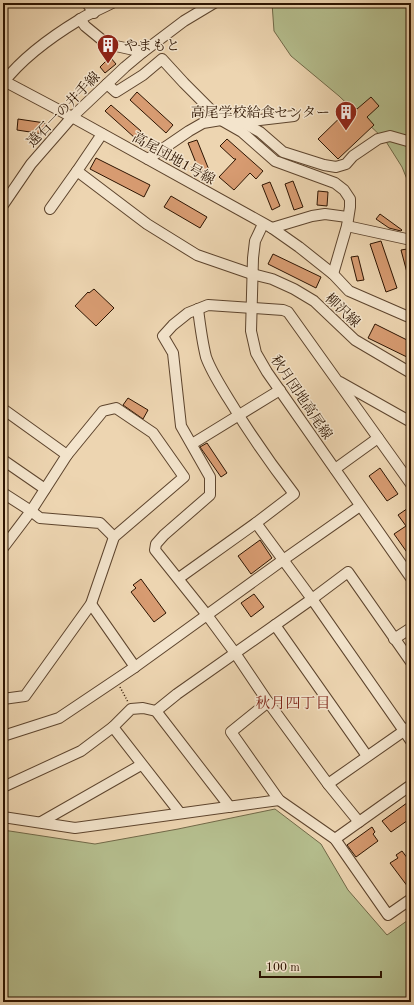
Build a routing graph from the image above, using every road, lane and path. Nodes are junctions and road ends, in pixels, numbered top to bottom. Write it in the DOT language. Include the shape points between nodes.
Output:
graph roads {
  1 [pos="87,3"];
  2 [pos="112,3"];
  3 [pos="214,3"];
  4 [pos="94,13"];
  5 [pos="80,19"];
  6 [pos="143,52"];
  7 [pos="4,82"];
  8 [pos="107,84"];
  9 [pos="294,116"];
  10 [pos="72,117"];
  11 [pos="221,120"];
  12 [pos="242,122"];
  13 [pos="102,134"];
  14 [pos="411,142"];
  15 [pos="148,159"];
  16 [pos="77,171"];
  17 [pos="3,205"];
  18 [pos="50,209"];
  19 [pos="347,222"];
  20 [pos="267,226"];
  21 [pos="411,240"];
  22 [pos="252,274"];
  23 [pos="333,274"];
  24 [pos="198,309"];
  25 [pos="251,309"];
  26 [pos="411,318"];
  27 [pos="411,373"];
  28 [pos="336,380"];
  29 [pos="280,390"];
  30 [pos="3,409"];
  31 [pos="239,415"];
  32 [pos="411,422"];
  33 [pos="378,438"];
  34 [pos="192,444"];
  35 [pos="67,455"];
  36 [pos="3,460"];
  37 [pos="335,469"];
  38 [pos="411,484"];
  39 [pos="45,489"];
  40 [pos="3,493"];
  41 [pos="360,506"];
  42 [pos="31,511"];
  43 [pos="256,523"];
  44 [pos="114,537"];
  45 [pos="3,548"];
  46 [pos="282,560"];
  47 [pos="179,578"];
  48 [pos="411,578"];
  49 [pos="312,599"];
  50 [pos="91,604"];
  51 [pos="207,615"];
  52 [pos="275,625"];
  53 [pos="411,628"];
  54 [pos="394,639"];
  55 [pos="235,654"];
  56 [pos="411,662"];
  57 [pos="135,667"];
  58 [pos="116,680"];
  59 [pos="3,699"];
  60 [pos="268,702"];
  61 [pos="131,709"];
  62 [pos="156,711"];
  63 [pos="113,727"];
  64 [pos="407,728"];
  65 [pos="3,736"];
  66 [pos="411,740"];
  67 [pos="367,756"];
  68 [pos="141,764"];
  69 [pos="328,784"];
  70 [pos="411,784"];
  71 [pos="3,787"];
  72 [pos="279,800"];
  73 [pos="230,807"];
  74 [pos="180,814"];
  75 [pos="3,817"];
  76 [pos="41,822"];
  77 [pos="358,822"];
  78 [pos="335,839"];
  79 [pos="411,899"];
  1 -- 4 [label="street"];
  2 -- 4 [label="street"];
  3 -- 6 [label="street, 遠石一の井手線" via="184,21"];
  4 -- 5 [label="street"];
  5 -- 6 [label="street" via="107,44"];
  5 -- 7 [label="street" via="30,54"];
  6 -- 8 [label="street, 遠石一の井手線"];
  7 -- 10 [label="street, 高尾団地1号線"];
  8 -- 10 [label="street, 遠石一の井手線"];
  8 -- 11 [label="street" via="116,92 162,59"];
  9 -- 12 [label="street"];
  10 -- 13 [label="street, 高尾団地1号線"];
  10 -- 17 [label="street, 遠石一の井手線" via="31,164"];
  11 -- 12 [label="street"];
  11 -- 15 [label="street" via="196,127"];
  11 -- 19 [label="street" via="242,132 275,161 340,186 350,199"];
  12 -- 14 [label="street" via="260,132 283,152 336,167 346,164 378,139 390,136"];
  13 -- 15 [label="street, 高尾団地1号線"];
  13 -- 16 [label="street"];
  15 -- 20 [label="street, 高尾団地1号線"];
  16 -- 18 [label="street"];
  16 -- 22 [label="street, 柳沢線" via="147,224 197,254"];
  19 -- 20 [label="street" via="326,214"];
  19 -- 21 [label="street"];
  19 -- 23 [label="street"];
  20 -- 22 [label="street, 秋月団地高尾線" via="255,241"];
  20 -- 23 [label="street, 高尾団地1号線"];
  22 -- 25 [label="street, 秋月団地高尾線"];
  22 -- 27 [label="street, 柳沢線" via="272,279 314,301 355,340"];
  23 -- 26 [label="street, 高尾団地1号線" via="349,290"];
  24 -- 25 [label="street" via="208,305"];
  24 -- 31 [label="street" via="207,358"];
  24 -- 34 [label="street" via="173,324 163,336 173,353 181,426"];
  25 -- 28 [label="street" via="288,312"];
  25 -- 29 [label="street, 秋月団地高尾線" via="251,331 256,353"];
  28 -- 32 [label="street"];
  28 -- 33 [label="street"];
  29 -- 31 [label="street"];
  29 -- 37 [label="street, 秋月団地高尾線"];
  30 -- 35 [label="street"];
  31 -- 34 [label="street"];
  31 -- 43 [label="street" via="294,494"];
  33 -- 37 [label="street"];
  33 -- 38 [label="street"];
  34 -- 47 [label="street" via="210,477 210,495 156,544 155,550"];
  35 -- 39 [label="street"];
  35 -- 44 [label="street" via="103,411 116,408 153,433 184,477"];
  36 -- 39 [label="street"];
  37 -- 41 [label="street, 秋月団地高尾線"];
  39 -- 42 [label="street"];
  40 -- 42 [label="street"];
  41 -- 46 [label="street"];
  41 -- 48 [label="street, 秋月団地高尾線"];
  42 -- 44 [label="street" via="40,518 100,523"];
  42 -- 45 [label="street"];
  43 -- 46 [label="street"];
  43 -- 47 [label="street"];
  44 -- 50 [label="street"];
  46 -- 49 [label="street"];
  46 -- 51 [label="street"];
  47 -- 51 [label="street"];
  49 -- 52 [label="street"];
  49 -- 54 [label="street" via="348,572"];
  49 -- 64 [label="street"];
  50 -- 57 [label="street"];
  50 -- 59 [label="street" via="25,696"];
  51 -- 55 [label="street"];
  51 -- 57 [label="street"];
  52 -- 55 [label="street"];
  52 -- 67 [label="street"];
  53 -- 54 [label="street"];
  54 -- 56 [label="street"];
  55 -- 60 [label="street"];
  55 -- 62 [label="street"];
  57 -- 58 [label="street"];
  58 -- 61 [label="path"];
  58 -- 65 [label="street" via="59,718"];
  60 -- 69 [label="street"];
  60 -- 72 [label="street" via="231,732"];
  61 -- 62 [label="street"];
  61 -- 63 [label="street"];
  62 -- 73 [label="street"];
  63 -- 68 [label="street"];
  63 -- 71 [label="street" via="81,751"];
  64 -- 66 [label="street"];
  64 -- 67 [label="street"];
  67 -- 69 [label="street"];
  68 -- 74 [label="street"];
  68 -- 76 [label="street"];
  69 -- 77 [label="street"];
  70 -- 77 [label="street"];
  72 -- 73 [label="street"];
  72 -- 78 [label="street"];
  73 -- 74 [label="street"];
  74 -- 76 [label="street" via="75,828"];
  75 -- 76 [label="street"];
  77 -- 78 [label="street"];
  78 -- 79 [label="street" via="388,915"];
}
